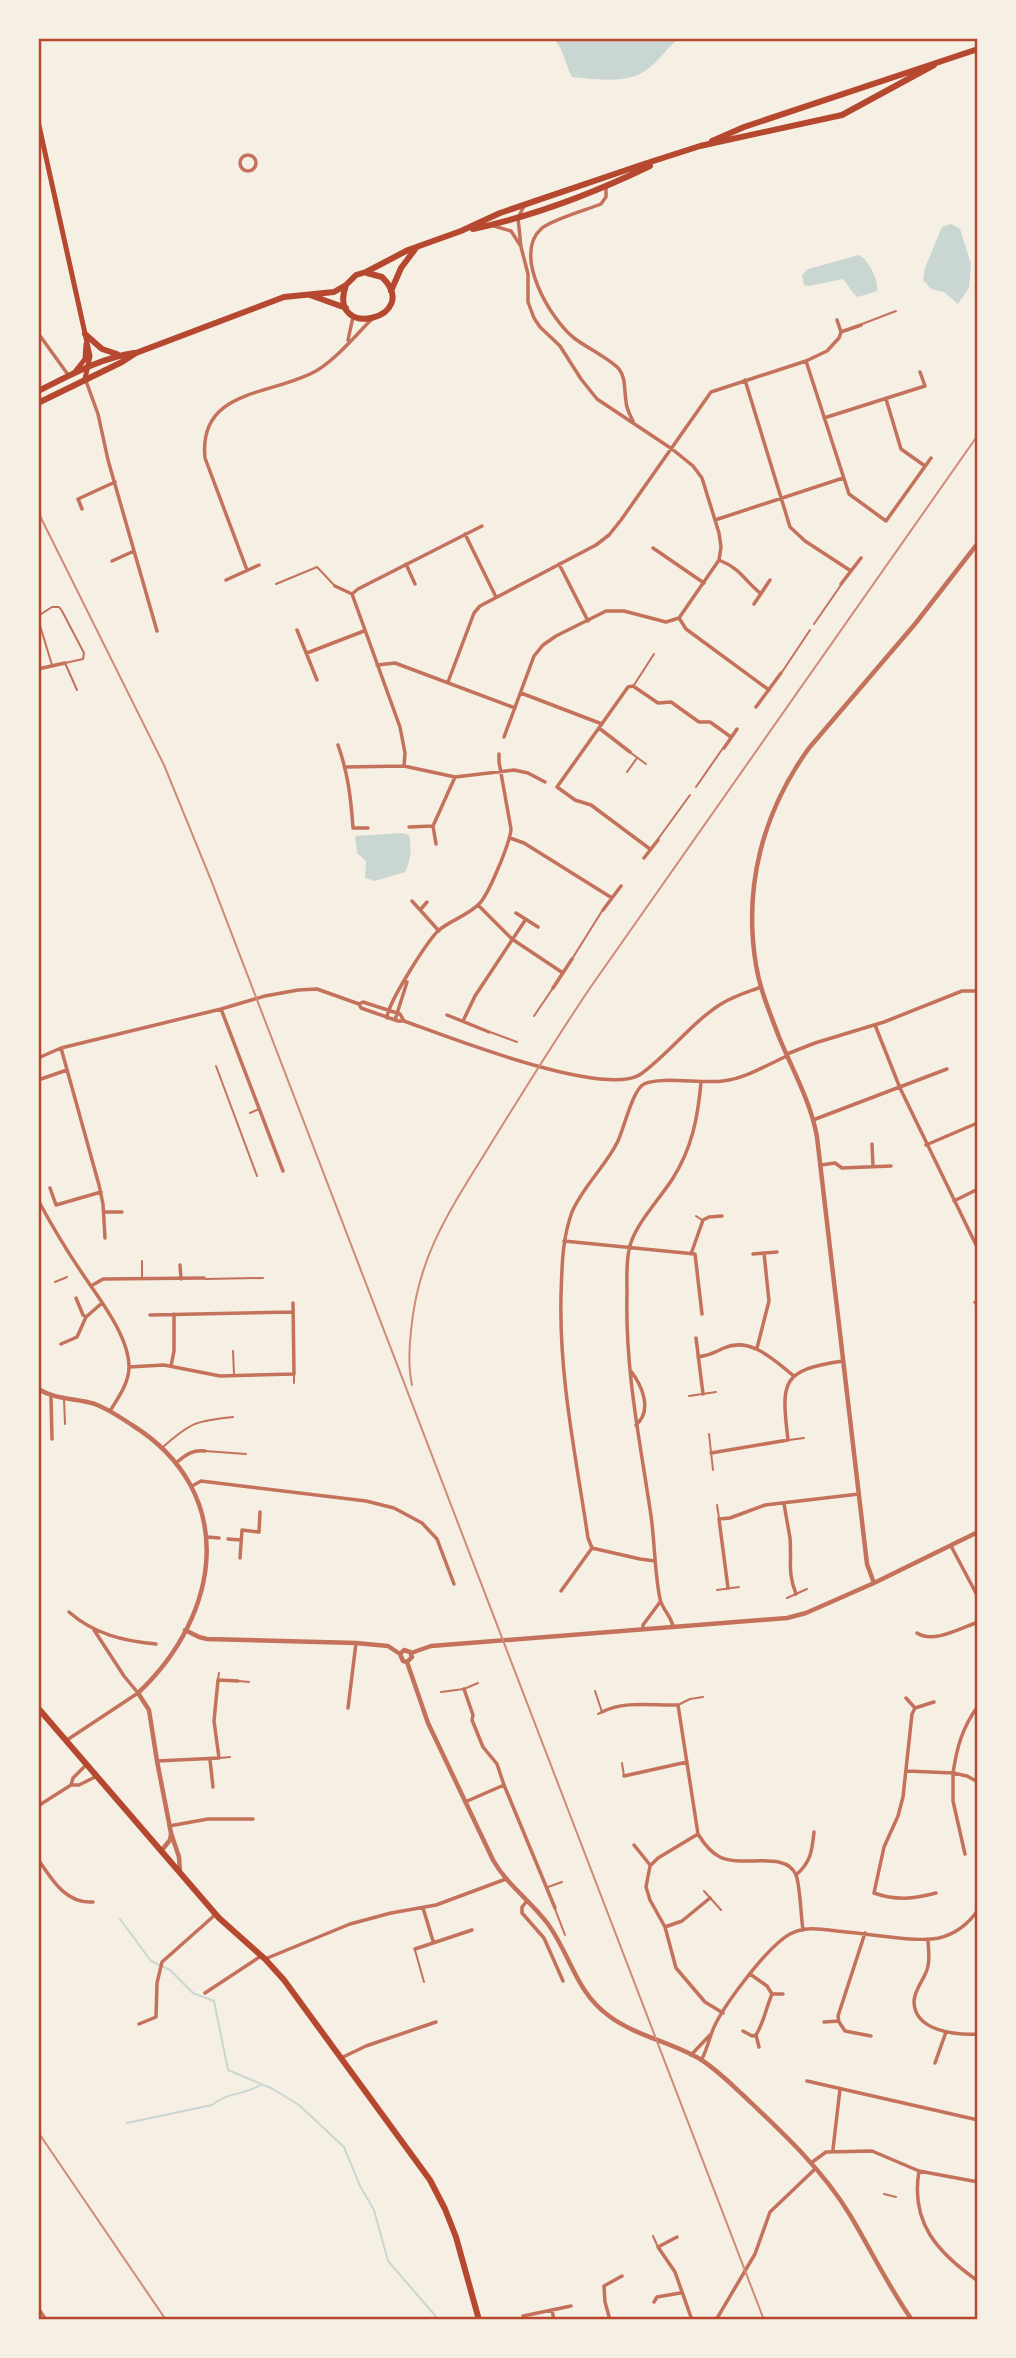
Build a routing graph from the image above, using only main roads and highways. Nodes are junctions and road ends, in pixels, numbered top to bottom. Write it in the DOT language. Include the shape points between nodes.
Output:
graph roads {
  1 [pos="978,48"];
  2 [pos="934,65"];
  3 [pos="38,121"];
  4 [pos="700,146"];
  5 [pos="42,152"];
  6 [pos="663,159"];
  7 [pos="592,183"];
  8 [pos="608,187"];
  9 [pos="461,231"];
  10 [pos="416,248"];
  11 [pos="366,272"];
  12 [pos="346,285"];
  13 [pos="391,291"];
  14 [pos="305,294"];
  15 [pos="348,309"];
  16 [pos="85,337"];
  17 [pos="136,353"];
  18 [pos="119,355"];
  19 [pos="89,366"];
  20 [pos="71,374"];
  21 [pos="85,379"];
  22 [pos="38,391"];
  23 [pos="38,403"];
  24 [pos="38,1708"];
  25 [pos="478,2319"];
  1 -- 2 [label="main road"];
  2 -- 4 [label="main road" via="744,127"];
  2 -- 4 [label="main road" via="842,115"];
  3 -- 5 [label="main road"];
  4 -- 6 [label="main road"];
  5 -- 16 [label="main road"];
  6 -- 7 [label="main road"];
  6 -- 8 [label="main road"];
  7 -- 8 [label="main road"];
  7 -- 9 [label="main road"];
  8 -- 9 [label="main road" via="518,218"];
  9 -- 10 [label="main road"];
  10 -- 11 [label="main road"];
  10 -- 13 [label="main road"];
  11 -- 12 [label="main road"];
  11 -- 13 [label="main road" via="382,277"];
  12 -- 14 [label="main road" via="334,292"];
  12 -- 15 [label="main road"];
  13 -- 15 [label="main road" via="388,308 380,317 362,319"];
  14 -- 15 [label="main road"];
  14 -- 17 [label="main road" via="284,297"];
  16 -- 18 [label="main road"];
  16 -- 19 [label="main road"];
  16 -- 20 [label="main road" via="85,359"];
  17 -- 18 [label="main road"];
  17 -- 21 [label="main road"];
  18 -- 19 [label="main road"];
  19 -- 20 [label="main road"];
  19 -- 21 [label="main road"];
  20 -- 22 [label="main road"];
  21 -- 23 [label="main road"];
  24 -- 25 [label="main road" via="216,1914 263,1957 302,2002 430,2180 446,2209"];
}
